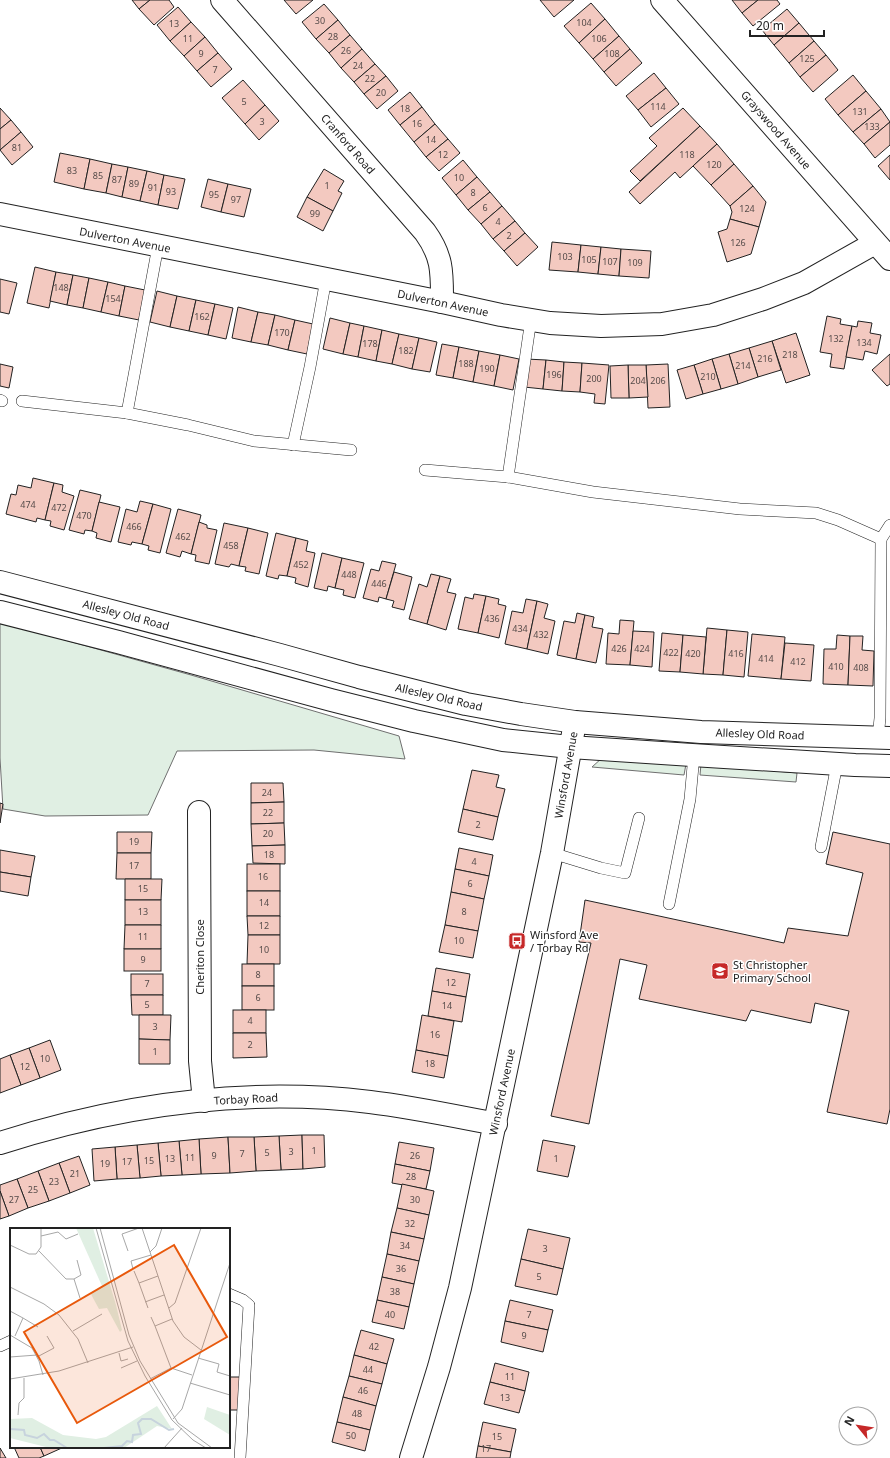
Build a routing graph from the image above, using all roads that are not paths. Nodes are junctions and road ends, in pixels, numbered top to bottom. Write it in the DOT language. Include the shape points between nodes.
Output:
graph roads {
  1 [pos="222,0"];
  2 [pos="662,0"];
  3 [pos="0,214"];
  4 [pos="875,243"];
  5 [pos="158,246"];
  6 [pos="890,259"];
  7 [pos="326,279"];
  8 [pos="442,302"];
  9 [pos="531,319"];
  10 [pos="22,401"];
  11 [pos="127,413"];
  12 [pos="293,445"];
  13 [pos="351,450"];
  14 [pos="425,470"];
  15 [pos="508,477"];
  16 [pos="890,524"];
  17 [pos="881,539"];
  18 [pos="0,582"];
  19 [pos="0,612"];
  20 [pos="575,722"];
  21 [pos="884,738"];
  22 [pos="570,747"];
  23 [pos="694,755"];
  24 [pos="837,764"];
  25 [pos="890,766"];
  26 [pos="199,812"];
  27 [pos="639,818"];
  28 [pos="821,847"];
  29 [pos="552,853"];
  30 [pos="669,904"];
  31 [pos="204,1101"];
  32 [pos="496,1124"];
  33 [pos="0,1143"];
  34 [pos="230,1294"];
  35 [pos="10,1341"];
  36 [pos="0,1346"];
  37 [pos="240,1458"];
  38 [pos="411,1458"];
  1 -- 8 [label="street, Cranford Road" via="426,232 438,254 442,271"];
  2 -- 4 [label="street, Grayswood Avenue"];
  3 -- 5 [label="street, Dulverton Avenue"];
  4 -- 6 [label="street, Grayswood Avenue"];
  4 -- 9 [label="street, Dulverton Avenue" via="804,283 713,315 662,324 601,326 550,323"];
  5 -- 7 [label="street, Dulverton Avenue"];
  5 -- 11 [label="lane"];
  7 -- 8 [label="street, Dulverton Avenue"];
  7 -- 12 [label="lane"];
  8 -- 9 [label="street, Dulverton Avenue"];
  9 -- 15 [label="lane"];
  10 -- 11 [label="lane"];
  11 -- 12 [label="lane" via="254,441"];
  12 -- 13 [label="lane"];
  14 -- 15 [label="lane"];
  15 -- 17 [label="lane" via="593,492 733,509 816,513"];
  16 -- 17 [label="lane"];
  17 -- 21 [label="lane" via="880,718"];
  18 -- 20 [label="street, Allesley Old Road" via="466,704"];
  19 -- 22 [label="street" via="414,721 503,740"];
  20 -- 21 [label="street, Allesley Old Road" via="701,732"];
  20 -- 22 [label="street, Winsford Avenue"];
  22 -- 23 [label="street"];
  22 -- 29 [label="street, Winsford Avenue"];
  23 -- 24 [label="street"];
  23 -- 30 [label="lane" via="690,799"];
  24 -- 25 [label="street"];
  24 -- 28 [label="lane"];
  26 -- 31 [label="street, Cheriton Close" via="200,1061"];
  27 -- 29 [label="lane" via="625,873"];
  29 -- 32 [label="street, Winsford Avenue"];
  31 -- 32 [label="street, Torbay Road" via="282,1097 370,1102"];
  31 -- 33 [label="street, Torbay Road" via="119,1112 76,1121"];
  32 -- 38 [label="street, Winsford Avenue" via="460,1288"];
  34 -- 37 [label="lane" via="243,1300 249,1306"];
  35 -- 36 [label="lane"];
}
